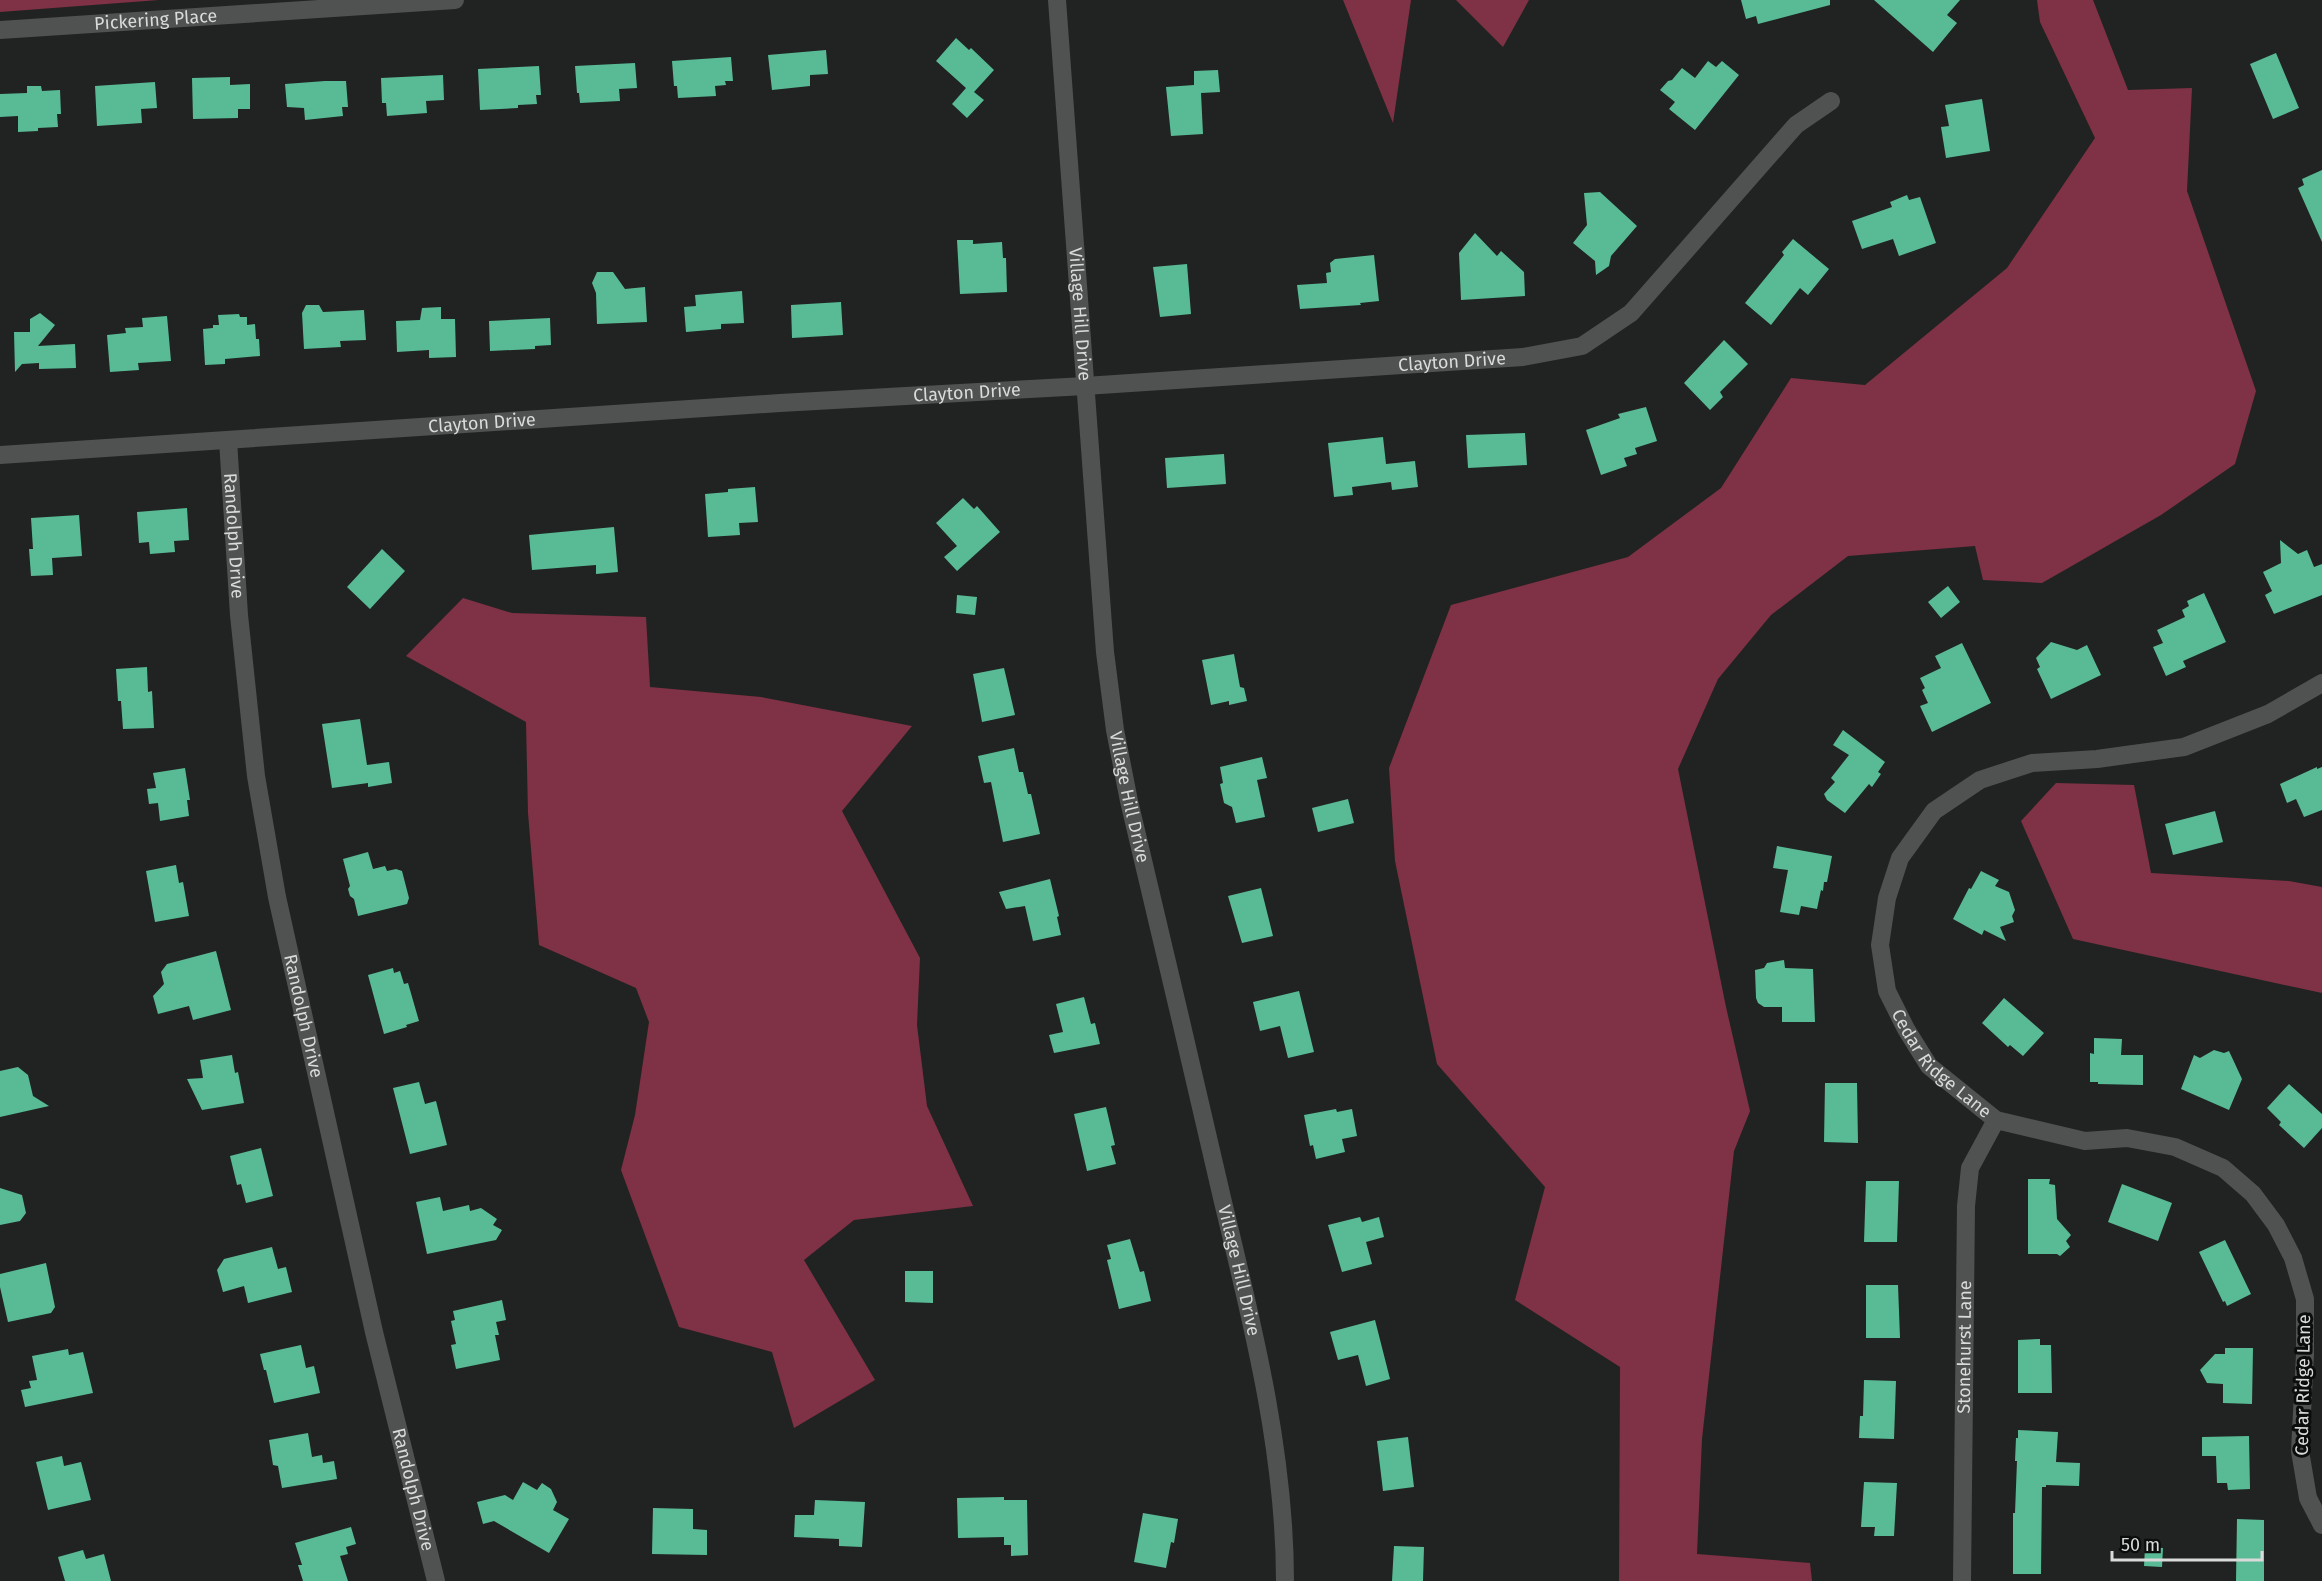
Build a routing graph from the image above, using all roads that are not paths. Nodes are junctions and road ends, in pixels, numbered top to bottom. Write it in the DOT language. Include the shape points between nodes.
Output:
graph roads {
  1 [pos="455,0"];
  2 [pos="1057,0"];
  3 [pos="0,30"];
  4 [pos="1831,101"];
  5 [pos="1085,386"];
  6 [pos="228,440"];
  7 [pos="0,455"];
  8 [pos="2322,682"];
  9 [pos="1996,1120"];
  10 [pos="2322,1525"];
  11 [pos="436,1581"];
  12 [pos="1285,1581"];
  13 [pos="1962,1581"];
  1 -- 3 [label="street, Pickering Place"];
  2 -- 5 [label="street, Village Hill Drive"];
  4 -- 5 [label="street, Clayton Drive" via="1796,125 1631,313 1582,346 1522,357"];
  5 -- 6 [label="street, Clayton Drive"];
  5 -- 12 [label="street, Village Hill Drive" via="1105,652 1115,730 1256,1340 1274,1445 1285,1539"];
  6 -- 7 [label="street, Clayton Drive"];
  6 -- 11 [label="street, Randolph Drive" via="239,615 255,777 374,1332"];
  8 -- 9 [label="street, Cedar Ridge Lane" via="2268,714 2184,747 2032,763 1980,780 1935,811 1920,830 1900,858 1887,898 1880,945 1887,992 1929,1066"];
  9 -- 10 [label="street, Cedar Ridge Lane" via="2085,1141 2127,1138 2175,1147 2223,1168 2253,1194 2276,1225 2293,1258 2305,1299 2300,1451 2308,1498"];
  9 -- 13 [label="street, Stonehurst Lane" via="1970,1168 1966,1206"];
}
